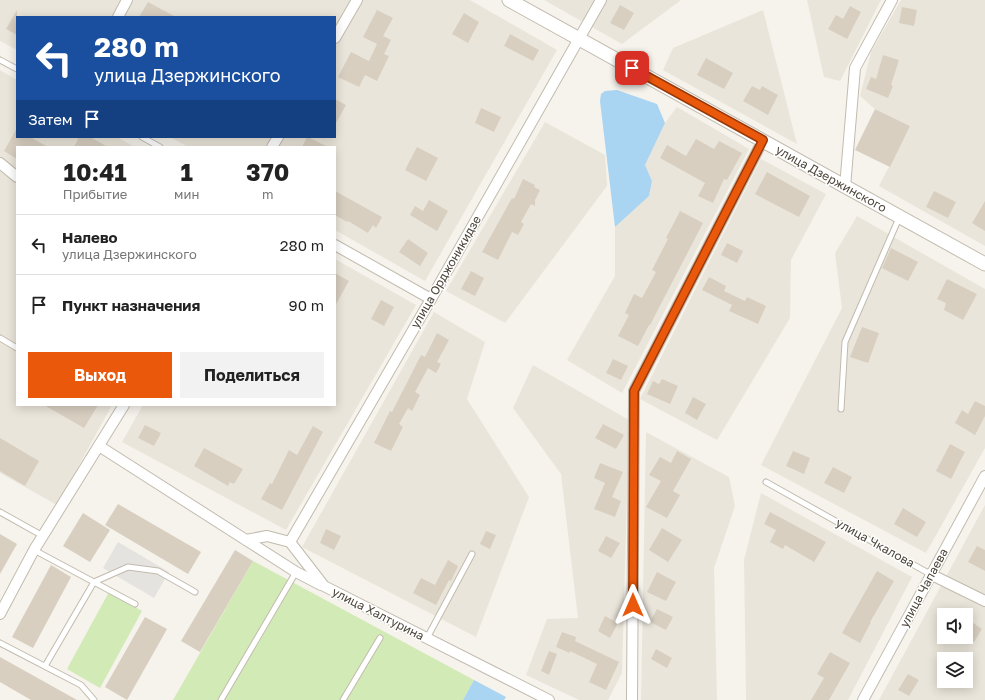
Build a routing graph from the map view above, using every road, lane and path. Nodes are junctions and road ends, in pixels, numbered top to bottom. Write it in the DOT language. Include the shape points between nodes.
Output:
graph roads {
  1 [pos="127,0"];
  2 [pos="357,0"];
  3 [pos="509,0"];
  4 [pos="601,0"];
  5 [pos="892,0"];
  6 [pos="119,16"];
  7 [pos="336,36"];
  8 [pos="579,39"];
  9 [pos="0,60"];
  10 [pos="16,68"];
  11 [pos="144,138"];
  12 [pos="763,140"];
  13 [pos="158,146"];
  14 [pos="0,163"];
  15 [pos="16,176"];
  16 [pos="845,187"];
  17 [pos="900,217"];
  18 [pos="336,246"];
  19 [pos="985,264"];
  20 [pos="431,299"];
  21 [pos="0,338"];
  22 [pos="16,347"];
  23 [pos="123,406"];
  24 [pos="841,409"];
  25 [pos="99,446"];
  26 [pos="985,476"];
  27 [pos="766,482"];
  28 [pos="0,512"];
  29 [pos="44,536"];
  30 [pos="246,540"];
  31 [pos="290,542"];
  32 [pos="34,550"];
  33 [pos="472,554"];
  34 [pos="296,572"];
  35 [pos="930,574"];
  36 [pos="94,582"];
  37 [pos="324,586"];
  38 [pos="195,592"];
  39 [pos="985,601"];
  40 [pos="135,604"];
  41 [pos="0,614"];
  42 [pos="380,638"];
  43 [pos="427,638"];
  44 [pos="0,643"];
  45 [pos="45,666"];
  46 [pos="94,700"];
  47 [pos="221,700"];
  48 [pos="343,700"];
  49 [pos="549,700"];
  50 [pos="632,700"];
  51 [pos="863,700"];
  1 -- 6 [label="street"];
  2 -- 7 [label="street"];
  3 -- 8 [label="street, улица Дзержинского"];
  4 -- 8 [label="street, улица Орджоникидзе"];
  5 -- 16 [label="street" via="855,68"];
  8 -- 12 [label="street, улица Дзержинского"];
  8 -- 20 [label="street, улица Орджоникидзе"];
  9 -- 10 [label="lane"];
  11 -- 13 [label="lane"];
  12 -- 16 [label="street, улица Дзержинского"];
  12 -- 50 [label="street" via="634,391"];
  14 -- 15 [label="street"];
  16 -- 17 [label="street, улица Дзержинского"];
  17 -- 19 [label="street, улица Дзержинского"];
  17 -- 24 [label="lane" via="845,342"];
  18 -- 20 [label="street"];
  20 -- 31 [label="street, улица Орджоникидзе"];
  21 -- 22 [label="lane"];
  23 -- 25 [label="street"];
  25 -- 29 [label="street"];
  25 -- 30 [label="street"];
  26 -- 35 [label="street, улица Чапаева"];
  27 -- 35 [label="lane, улица Чкалова"];
  28 -- 29 [label="lane"];
  29 -- 32 [label="street"];
  30 -- 31 [label="street" via="267,536"];
  30 -- 34 [label="street"];
  31 -- 37 [label="street, улица Халтурина"];
  32 -- 36 [label="lane"];
  32 -- 41 [label="street"];
  33 -- 43 [label="lane"];
  34 -- 37 [label="street"];
  34 -- 47 [label="lane"];
  35 -- 39 [label="street, улица Чкалова"];
  35 -- 51 [label="street, улица Чапаева"];
  36 -- 38 [label="lane" via="128,567 158,571"];
  36 -- 40 [label="lane"];
  36 -- 45 [label="lane"];
  37 -- 43 [label="street, улица Халтурина"];
  42 -- 48 [label="lane"];
  43 -- 49 [label="street, улица Халтурина"];
  44 -- 45 [label="lane"];
  45 -- 46 [label="lane" via="82,685"];
}
